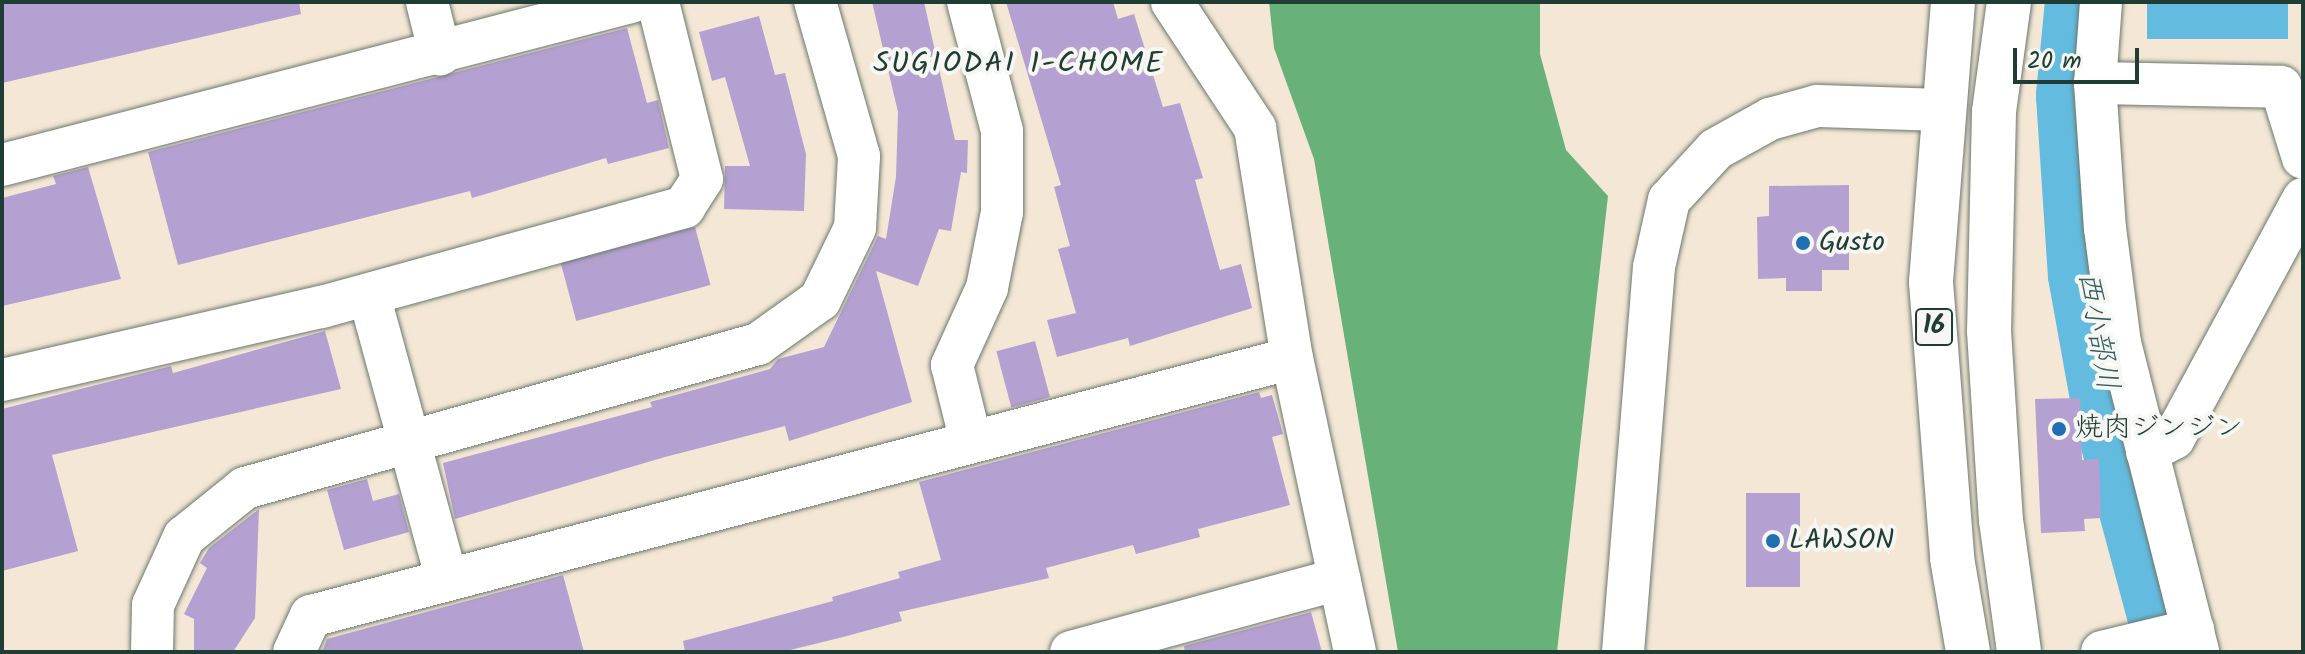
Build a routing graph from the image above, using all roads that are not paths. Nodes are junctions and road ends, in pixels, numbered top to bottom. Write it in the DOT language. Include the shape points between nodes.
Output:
graph roads {
  1 [pos="427,2"];
  2 [pos="631,2"];
  3 [pos="658,2"];
  4 [pos="815,2"];
  5 [pos="968,2"];
  6 [pos="1172,2"];
  7 [pos="1953,2"];
  8 [pos="2009,2"];
  9 [pos="2101,2"];
  10 [pos="440,54"];
  11 [pos="2095,83"];
  12 [pos="1944,110"];
  13 [pos="2303,158"];
  14 [pos="2,165"];
  15 [pos="2303,199"];
  16 [pos="369,295"];
  17 [pos="1292,358"];
  18 [pos="2,380"];
  19 [pos="408,440"];
  20 [pos="971,442"];
  21 [pos="2147,452"];
  22 [pos="1339,579"];
  23 [pos="447,580"];
  24 [pos="2196,641"];
  25 [pos="152,652"];
  26 [pos="294,652"];
  27 [pos="1071,652"];
  28 [pos="1355,652"];
  29 [pos="1623,652"];
  30 [pos="1968,652"];
  31 [pos="2019,652"];
  32 [pos="2102,652"];
  1 -- 10 [label="street"];
  2 -- 10 [label="street"];
  3 -- 16 [label="street" via="702,179 684,207"];
  4 -- 19 [label="street" via="859,156 855,228 820,300 758,344"];
  5 -- 20 [label="street" via="1002,131 1002,212 987,288 952,365"];
  6 -- 17 [label="street" via="1255,128"];
  7 -- 12 [label="main road, 16"];
  8 -- 31 [label="main road, 16" via="1994,112 1989,331 2001,520"];
  9 -- 11 [label="street"];
  10 -- 14 [label="street"];
  11 -- 13 [label="street" via="2281,87"];
  11 -- 21 [label="street" via="2118,329"];
  12 -- 29 [label="street" via="1817,106 1770,119 1716,149 1669,200 1654,267"];
  12 -- 30 [label="main road, 16" via="1931,282 1952,558"];
  15 -- 21 [label="street" via="2174,438"];
  16 -- 18 [label="street"];
  16 -- 19 [label="street"];
  17 -- 20 [label="street"];
  17 -- 22 [label="street"];
  19 -- 23 [label="street"];
  19 -- 25 [label="street" via="245,488 184,537 153,605"];
  20 -- 23 [label="street"];
  21 -- 24 [label="street"];
  22 -- 27 [label="street"];
  22 -- 28 [label="street"];
  23 -- 26 [label="street" via="311,616"];
  24 -- 32 [label="street"];
}
